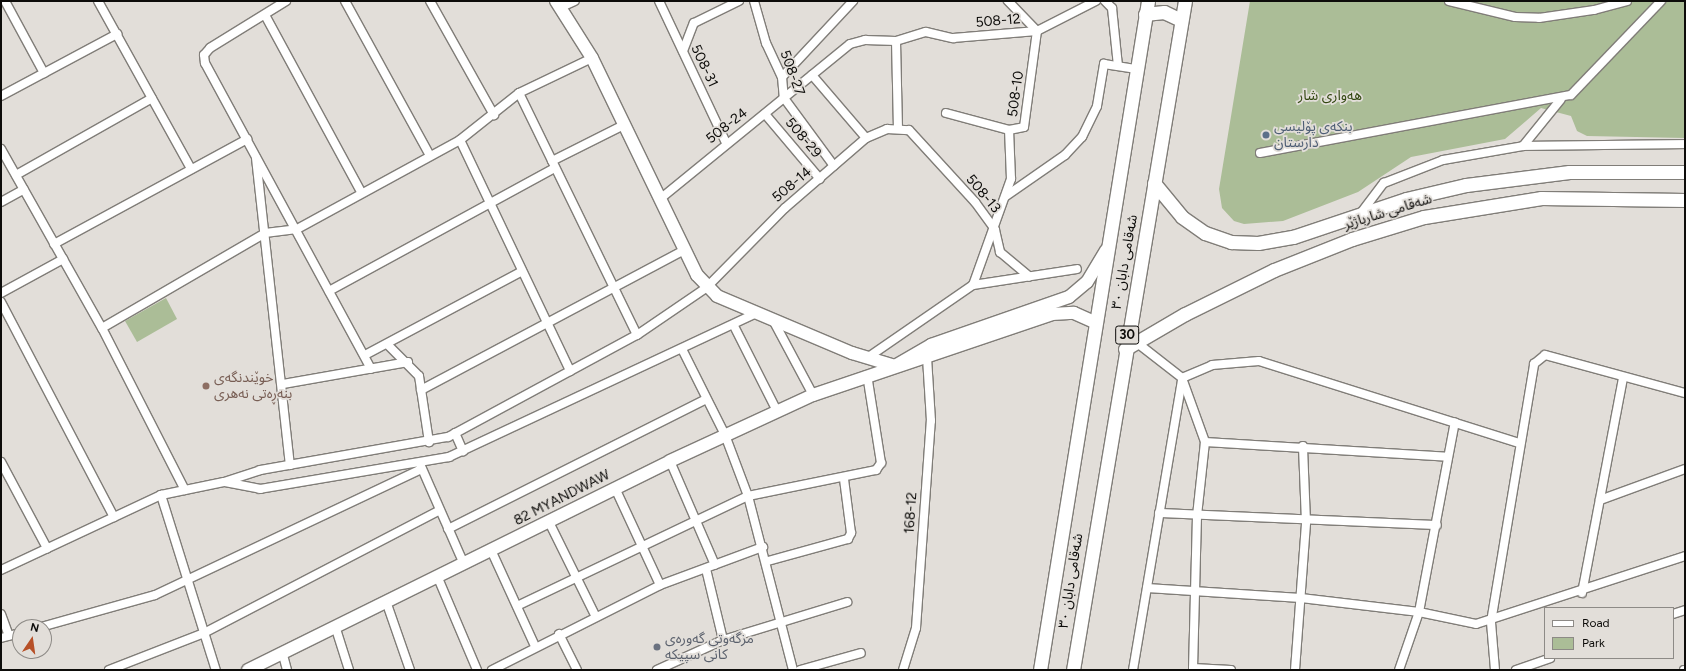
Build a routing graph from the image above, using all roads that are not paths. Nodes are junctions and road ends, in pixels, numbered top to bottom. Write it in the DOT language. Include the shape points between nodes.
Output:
graph roads {
  1 [pos="5,1"];
  2 [pos="98,1"];
  3 [pos="286,1"];
  4 [pos="345,1"];
  5 [pos="430,1"];
  6 [pos="575,1"];
  7 [pos="659,1"];
  8 [pos="738,1"];
  9 [pos="754,1"];
  10 [pos="853,1"];
  11 [pos="1008,1"];
  12 [pos="1096,1"];
  13 [pos="1105,1"];
  14 [pos="1184,1"];
  15 [pos="1449,1"];
  16 [pos="1627,1"];
  17 [pos="1660,1"];
  18 [pos="557,5"];
  19 [pos="1146,7"];
  20 [pos="265,15"];
  21 [pos="1182,20"];
  22 [pos="1037,31"];
  23 [pos="117,34"];
  24 [pos="896,41"];
  25 [pos="683,51"];
  26 [pos="592,58"];
  27 [pos="1118,66"];
  28 [pos="1137,69"];
  29 [pos="44,73"];
  30 [pos="812,75"];
  31 [pos="782,77"];
  32 [pos="519,93"];
  33 [pos="1,96"];
  34 [pos="152,98"];
  35 [pos="784,98"];
  36 [pos="1561,99"];
  37 [pos="946,113"];
  38 [pos="494,114"];
  39 [pos="765,114"];
  40 [pos="624,125"];
  41 [pos="898,127"];
  42 [pos="1009,130"];
  43 [pos="866,138"];
  44 [pos="247,139"];
  45 [pos="460,140"];
  46 [pos="726,143"];
  47 [pos="1685,144"];
  48 [pos="1523,146"];
  49 [pos="1,149"];
  50 [pos="255,153"];
  51 [pos="1260,153"];
  52 [pos="429,154"];
  53 [pos="554,165"];
  54 [pos="834,166"];
  55 [pos="191,169"];
  56 [pos="1685,172"];
  57 [pos="16,175"];
  58 [pos="820,179"];
  59 [pos="1154,183"];
  60 [pos="24,190"];
  61 [pos="361,192"];
  62 [pos="1006,196"];
  63 [pos="660,199"];
  64 [pos="1685,200"];
  65 [pos="1,202"];
  66 [pos="490,206"];
  67 [pos="1361,214"];
  68 [pos="297,229"];
  69 [pos="995,230"];
  70 [pos="265,233"];
  71 [pos="1110,242"];
  72 [pos="54,244"];
  73 [pos="684,250"];
  74 [pos="63,259"];
  75 [pos="1077,268"];
  76 [pos="522,270"];
  77 [pos="1029,276"];
  78 [pos="973,285"];
  79 [pos="613,288"];
  80 [pos="706,288"];
  81 [pos="329,291"];
  82 [pos="1,293"];
  83 [pos="1,302"];
  84 [pos="757,313"];
  85 [pos="773,320"];
  86 [pos="546,321"];
  87 [pos="1096,324"];
  88 [pos="734,326"];
  89 [pos="102,328"];
  90 [pos="637,335"];
  91 [pos="1136,342"];
  92 [pos="387,344"];
  93 [pos="1125,349"];
  94 [pos="683,351"];
  95 [pos="365,355"];
  96 [pos="927,357"];
  97 [pos="867,358"];
  98 [pos="408,362"];
  99 [pos="895,366"];
  100 [pos="372,368"];
  101 [pos="570,371"];
  102 [pos="867,375"];
  103 [pos="1182,378"];
  104 [pos="1623,378"];
  105 [pos="282,384"];
  106 [pos="421,390"];
  107 [pos="1685,393"];
  108 [pos="813,395"];
  109 [pos="706,400"];
  110 [pos="777,412"];
  111 [pos="1455,422"];
  112 [pos="455,434"];
  113 [pos="725,435"];
  114 [pos="429,442"];
  115 [pos="1205,442"];
  116 [pos="1520,443"];
  117 [pos="1303,446"];
  118 [pos="463,451"];
  119 [pos="1448,456"];
  120 [pos="670,461"];
  121 [pos="1,462"];
  122 [pos="290,465"];
  123 [pos="420,465"];
  124 [pos="1685,469"];
  125 [pos="844,478"];
  126 [pos="224,482"];
  127 [pos="615,488"];
  128 [pos="185,490"];
  129 [pos="161,495"];
  130 [pos="748,496"];
  131 [pos="1600,500"];
  132 [pos="440,510"];
  133 [pos="1159,513"];
  134 [pos="1197,516"];
  135 [pos="114,517"];
  136 [pos="696,520"];
  137 [pos="549,522"];
  138 [pos="1306,522"];
  139 [pos="1437,525"];
  140 [pos="448,529"];
  141 [pos="642,546"];
  142 [pos="763,547"];
  143 [pos="47,548"];
  144 [pos="491,550"];
  145 [pos="1685,556"];
  146 [pos="768,561"];
  147 [pos="464,564"];
  148 [pos="715,565"];
  149 [pos="706,569"];
  150 [pos="1,570"];
  151 [pos="438,578"];
  152 [pos="577,578"];
  153 [pos="186,580"];
  154 [pos="660,585"];
  155 [pos="1147,588"];
  156 [pos="1194,592"];
  157 [pos="1582,593"];
  158 [pos="1301,598"];
  159 [pos="847,602"];
  160 [pos="387,604"];
  161 [pos="517,606"];
  162 [pos="1685,610"];
  163 [pos="1419,612"];
  164 [pos="1,614"];
  165 [pos="1674,614"];
  166 [pos="596,617"];
  167 [pos="781,622"];
  168 [pos="1491,622"];
  169 [pos="52,624"];
  170 [pos="336,629"];
  171 [pos="202,634"];
  172 [pos="559,634"];
  173 [pos="5,637"];
  174 [pos="724,640"];
  175 [pos="535,646"];
  176 [pos="861,653"];
  177 [pos="283,655"];
  178 [pos="1547,659"];
  179 [pos="1193,669"];
  180 [pos="109,670"];
  181 [pos="216,670"];
  182 [pos="248,670"];
  183 [pos="287,670"];
  184 [pos="349,670"];
  185 [pos="410,670"];
  186 [pos="477,670"];
  187 [pos="492,670"];
  188 [pos="577,670"];
  189 [pos="657,670"];
  190 [pos="793,670"];
  191 [pos="800,670"];
  192 [pos="903,670"];
  193 [pos="1040,670"];
  194 [pos="1073,670"];
  195 [pos="1133,670"];
  196 [pos="1231,670"];
  197 [pos="1295,670"];
  198 [pos="1399,670"];
  199 [pos="1495,670"];
  200 [pos="1516,670"];
  1 -- 29 [label="street"];
  2 -- 23 [label="street"];
  3 -- 20 [label="street"];
  4 -- 52 [label="street"];
  5 -- 38 [label="street"];
  6 -- 18 [label="street"];
  7 -- 25 [label="street, 508-31"];
  8 -- 25 [label="street" via="694,23"];
  9 -- 31 [label="street, 508-27" via="766,43"];
  10 -- 31 [label="street"];
  11 -- 22 [label="street"];
  12 -- 22 [label="street, 508-12"];
  13 -- 27 [label="street" via="1112,8"];
  14 -- 21 [label="main road, شەقامی دابان ٣٠ / 30"];
  15 -- 16 [label="street" via="1507,16 1539,18 1594,10"];
  17 -- 36 [label="street" via="1578,90"];
  18 -- 26 [label="street"];
  19 -- 21 [label="main road"];
  19 -- 28 [label="main road, شەقامی دابان ٣٠ / 30"];
  20 -- 44 [label="street" via="204,55 205,63"];
  20 -- 61 [label="street"];
  21 -- 59 [label="main road, شەقامی دابان ٣٠ / 30"];
  22 -- 24 [label="street, 508-12" via="953,38 926,32"];
  22 -- 42 [label="street, 508-10" via="1027,122 1019,130"];
  23 -- 29 [label="street"];
  23 -- 34 [label="street"];
  24 -- 30 [label="street, 508-12" via="865,40 850,44"];
  24 -- 41 [label="street"];
  25 -- 46 [label="street, 508-31"];
  26 -- 32 [label="street"];
  26 -- 40 [label="street"];
  27 -- 28 [label="street"];
  27 -- 62 [label="street" via="1104,64 1101,69 1097,106 1082,137 1065,155"];
  28 -- 71 [label="main road, شەقامی دابان ٣٠ / 30"];
  29 -- 33 [label="street"];
  30 -- 35 [label="street, 508-24"];
  30 -- 43 [label="street, 508-27"];
  31 -- 35 [label="street, 508-27"];
  32 -- 38 [label="street"];
  32 -- 53 [label="street"];
  34 -- 55 [label="street"];
  34 -- 57 [label="street"];
  35 -- 39 [label="street, 508-24"];
  35 -- 54 [label="street, 508-27"];
  36 -- 48 [label="street"];
  36 -- 51 [label="street"];
  37 -- 42 [label="street, 508-10"];
  38 -- 45 [label="street"];
  39 -- 46 [label="street, 508-24"];
  39 -- 58 [label="street, 508-29"];
  40 -- 53 [label="street"];
  40 -- 63 [label="street"];
  41 -- 43 [label="street, 508-14"];
  41 -- 69 [label="street, 508-13" via="909,130 975,202"];
  42 -- 62 [label="street" via="1012,158"];
  43 -- 54 [label="street, 508-14"];
  44 -- 50 [label="street"];
  44 -- 55 [label="street"];
  45 -- 52 [label="street"];
  45 -- 66 [label="street"];
  46 -- 63 [label="street, 508-24"];
  47 -- 48 [label="street"];
  48 -- 67 [label="street" via="1443,160 1407,172 1384,183"];
  49 -- 57 [label="street"];
  50 -- 68 [label="street"];
  50 -- 70 [label="street"];
  52 -- 61 [label="street"];
  53 -- 66 [label="street"];
  53 -- 79 [label="street"];
  54 -- 58 [label="street, 508-14"];
  55 -- 72 [label="street"];
  56 -- 67 [label="main road, شەقامی شارباژێر" via="1592,171 1515,178 1442,190"];
  57 -- 60 [label="street"];
  58 -- 80 [label="street, 508-14" via="785,208"];
  59 -- 67 [label="main road, شەقامی شارباژێر" via="1182,217 1205,233 1230,242 1275,241"];
  59 -- 93 [label="main road, شەقامی دابان ٣٠ / 30" via="1143,263"];
  60 -- 65 [label="street"];
  60 -- 72 [label="street"];
  61 -- 68 [label="street"];
  62 -- 69 [label="street"];
  63 -- 73 [label="street"];
  64 -- 91 [label="main road, شەقامی شارباژێر" via="1541,198 1424,217 1352,239 1274,270"];
  66 -- 76 [label="street"];
  66 -- 81 [label="street"];
  68 -- 70 [label="street"];
  68 -- 81 [label="street"];
  69 -- 77 [label="street, 508-13" via="1000,252"];
  69 -- 78 [label="street"];
  70 -- 89 [label="street"];
  70 -- 105 [label="street"];
  71 -- 87 [label="main road, شەقامی دابان ٣٠ / 30"];
  71 -- 99 [label="street" via="1094,273 1069,297 931,345"];
  72 -- 74 [label="street"];
  73 -- 79 [label="street"];
  73 -- 80 [label="street"];
  74 -- 82 [label="street"];
  74 -- 89 [label="street"];
  75 -- 77 [label="street"];
  76 -- 86 [label="street"];
  76 -- 92 [label="street"];
  77 -- 78 [label="street"];
  78 -- 97 [label="street"];
  79 -- 86 [label="street"];
  79 -- 90 [label="street"];
  80 -- 84 [label="street"];
  80 -- 90 [label="street, 508-14"];
  81 -- 95 [label="street"];
  83 -- 135 [label="street"];
  84 -- 85 [label="street"];
  84 -- 88 [label="street"];
  85 -- 97 [label="street"];
  85 -- 108 [label="street"];
  86 -- 101 [label="street"];
  86 -- 106 [label="street"];
  87 -- 96 [label="street" via="1081,314 1059,312"];
  87 -- 193 [label="main road, شەقامی دابان ٣٠ / 30"];
  88 -- 94 [label="street"];
  88 -- 110 [label="street"];
  89 -- 128 [label="street"];
  90 -- 101 [label="street, 508-14"];
  91 -- 93 [label="main road, شەقامی شارباژێر"];
  91 -- 103 [label="street"];
  92 -- 95 [label="street"];
  92 -- 98 [label="street"];
  93 -- 194 [label="main road, شەقامی دابان ٣٠ / 30"];
  94 -- 109 [label="street"];
  94 -- 118 [label="street"];
  95 -- 100 [label="street"];
  96 -- 99 [label="street"];
  96 -- 192 [label="street, 168-12" via="931,421 916,628"];
  97 -- 99 [label="street"];
  98 -- 100 [label="street"];
  98 -- 106 [label="street" via="419,376"];
  99 -- 102 [label="street, 82 MYANDWAW"];
  100 -- 105 [label="street"];
  101 -- 112 [label="street, 508-14"];
  102 -- 108 [label="street, 82 MYANDWAW"];
  102 -- 125 [label="street" via="881,462 876,470"];
  103 -- 111 [label="street" via="1212,366 1259,362"];
  103 -- 115 [label="street"];
  103 -- 133 [label="street"];
  104 -- 107 [label="street"];
  104 -- 116 [label="street" via="1545,355 1538,358"];
  104 -- 131 [label="street"];
  105 -- 122 [label="street"];
  106 -- 114 [label="street"];
  108 -- 110 [label="street, 82 MYANDWAW"];
  109 -- 113 [label="street"];
  109 -- 140 [label="street"];
  110 -- 113 [label="street, 82 MYANDWAW"];
  111 -- 116 [label="street"];
  111 -- 119 [label="street"];
  112 -- 114 [label="street, 508-14"];
  112 -- 118 [label="street"];
  113 -- 120 [label="street, 82 MYANDWAW"];
  113 -- 130 [label="street"];
  114 -- 122 [label="street, 508-14"];
  115 -- 117 [label="street"];
  115 -- 134 [label="street"];
  116 -- 168 [label="street"];
  117 -- 119 [label="street"];
  117 -- 138 [label="street"];
  118 -- 123 [label="street"];
  119 -- 139 [label="street"];
  120 -- 127 [label="street, 82 MYANDWAW"];
  120 -- 136 [label="street"];
  121 -- 143 [label="street"];
  122 -- 126 [label="street, 508-14" via="260,470"];
  123 -- 126 [label="street" via="260,489"];
  123 -- 132 [label="street"];
  123 -- 153 [label="street"];
  124 -- 131 [label="street"];
  125 -- 130 [label="street"];
  125 -- 146 [label="street" via="850,533 848,539"];
  126 -- 128 [label="street, 508-14"];
  127 -- 137 [label="street, 82 MYANDWAW"];
  127 -- 141 [label="street"];
  128 -- 129 [label="street, 508-14"];
  129 -- 135 [label="street, 508-14"];
  129 -- 153 [label="street"];
  130 -- 136 [label="street"];
  130 -- 142 [label="street"];
  131 -- 157 [label="street"];
  132 -- 140 [label="street"];
  132 -- 171 [label="street"];
  133 -- 134 [label="street"];
  133 -- 155 [label="street"];
  134 -- 138 [label="street"];
  134 -- 156 [label="street"];
  135 -- 143 [label="street, 508-14"];
  136 -- 141 [label="street"];
  136 -- 148 [label="street"];
  137 -- 144 [label="street, 82 MYANDWAW"];
  137 -- 152 [label="street"];
  138 -- 139 [label="street"];
  138 -- 158 [label="street"];
  139 -- 163 [label="street"];
  140 -- 147 [label="street"];
  141 -- 152 [label="street"];
  141 -- 154 [label="street"];
  142 -- 146 [label="street"];
  142 -- 148 [label="street"];
  143 -- 150 [label="street, 508-14"];
  144 -- 147 [label="street, 82 MYANDWAW"];
  144 -- 161 [label="street"];
  145 -- 157 [label="street"];
  146 -- 167 [label="street"];
  147 -- 151 [label="street, 82 MYANDWAW"];
  148 -- 149 [label="street"];
  149 -- 154 [label="street"];
  149 -- 174 [label="street"];
  151 -- 160 [label="street, 82 MYANDWAW"];
  151 -- 186 [label="street"];
  152 -- 161 [label="street"];
  152 -- 166 [label="street"];
  153 -- 169 [label="street" via="155,595"];
  153 -- 171 [label="street"];
  154 -- 166 [label="street"];
  155 -- 156 [label="street"];
  155 -- 195 [label="street"];
  156 -- 158 [label="street"];
  156 -- 179 [label="street"];
  157 -- 168 [label="street"];
  158 -- 163 [label="street"];
  158 -- 197 [label="street"];
  159 -- 167 [label="street"];
  160 -- 170 [label="street, 82 MYANDWAW"];
  160 -- 185 [label="street"];
  161 -- 175 [label="street"];
  162 -- 165 [label="street"];
  163 -- 168 [label="street" via="1476,624"];
  163 -- 198 [label="street"];
  164 -- 173 [label="street"];
  166 -- 172 [label="street"];
  167 -- 174 [label="street"];
  167 -- 190 [label="street"];
  168 -- 199 [label="street"];
  170 -- 177 [label="street, 82 MYANDWAW"];
  170 -- 184 [label="street"];
  171 -- 180 [label="street"];
  171 -- 181 [label="street"];
  172 -- 175 [label="street"];
  172 -- 188 [label="street"];
  174 -- 189 [label="street"];
  175 -- 187 [label="street"];
  176 -- 191 [label="street"];
  177 -- 182 [label="street, 82 MYANDWAW"];
  177 -- 183 [label="street"];
  178 -- 200 [label="street"];
  179 -- 196 [label="street"];
}
